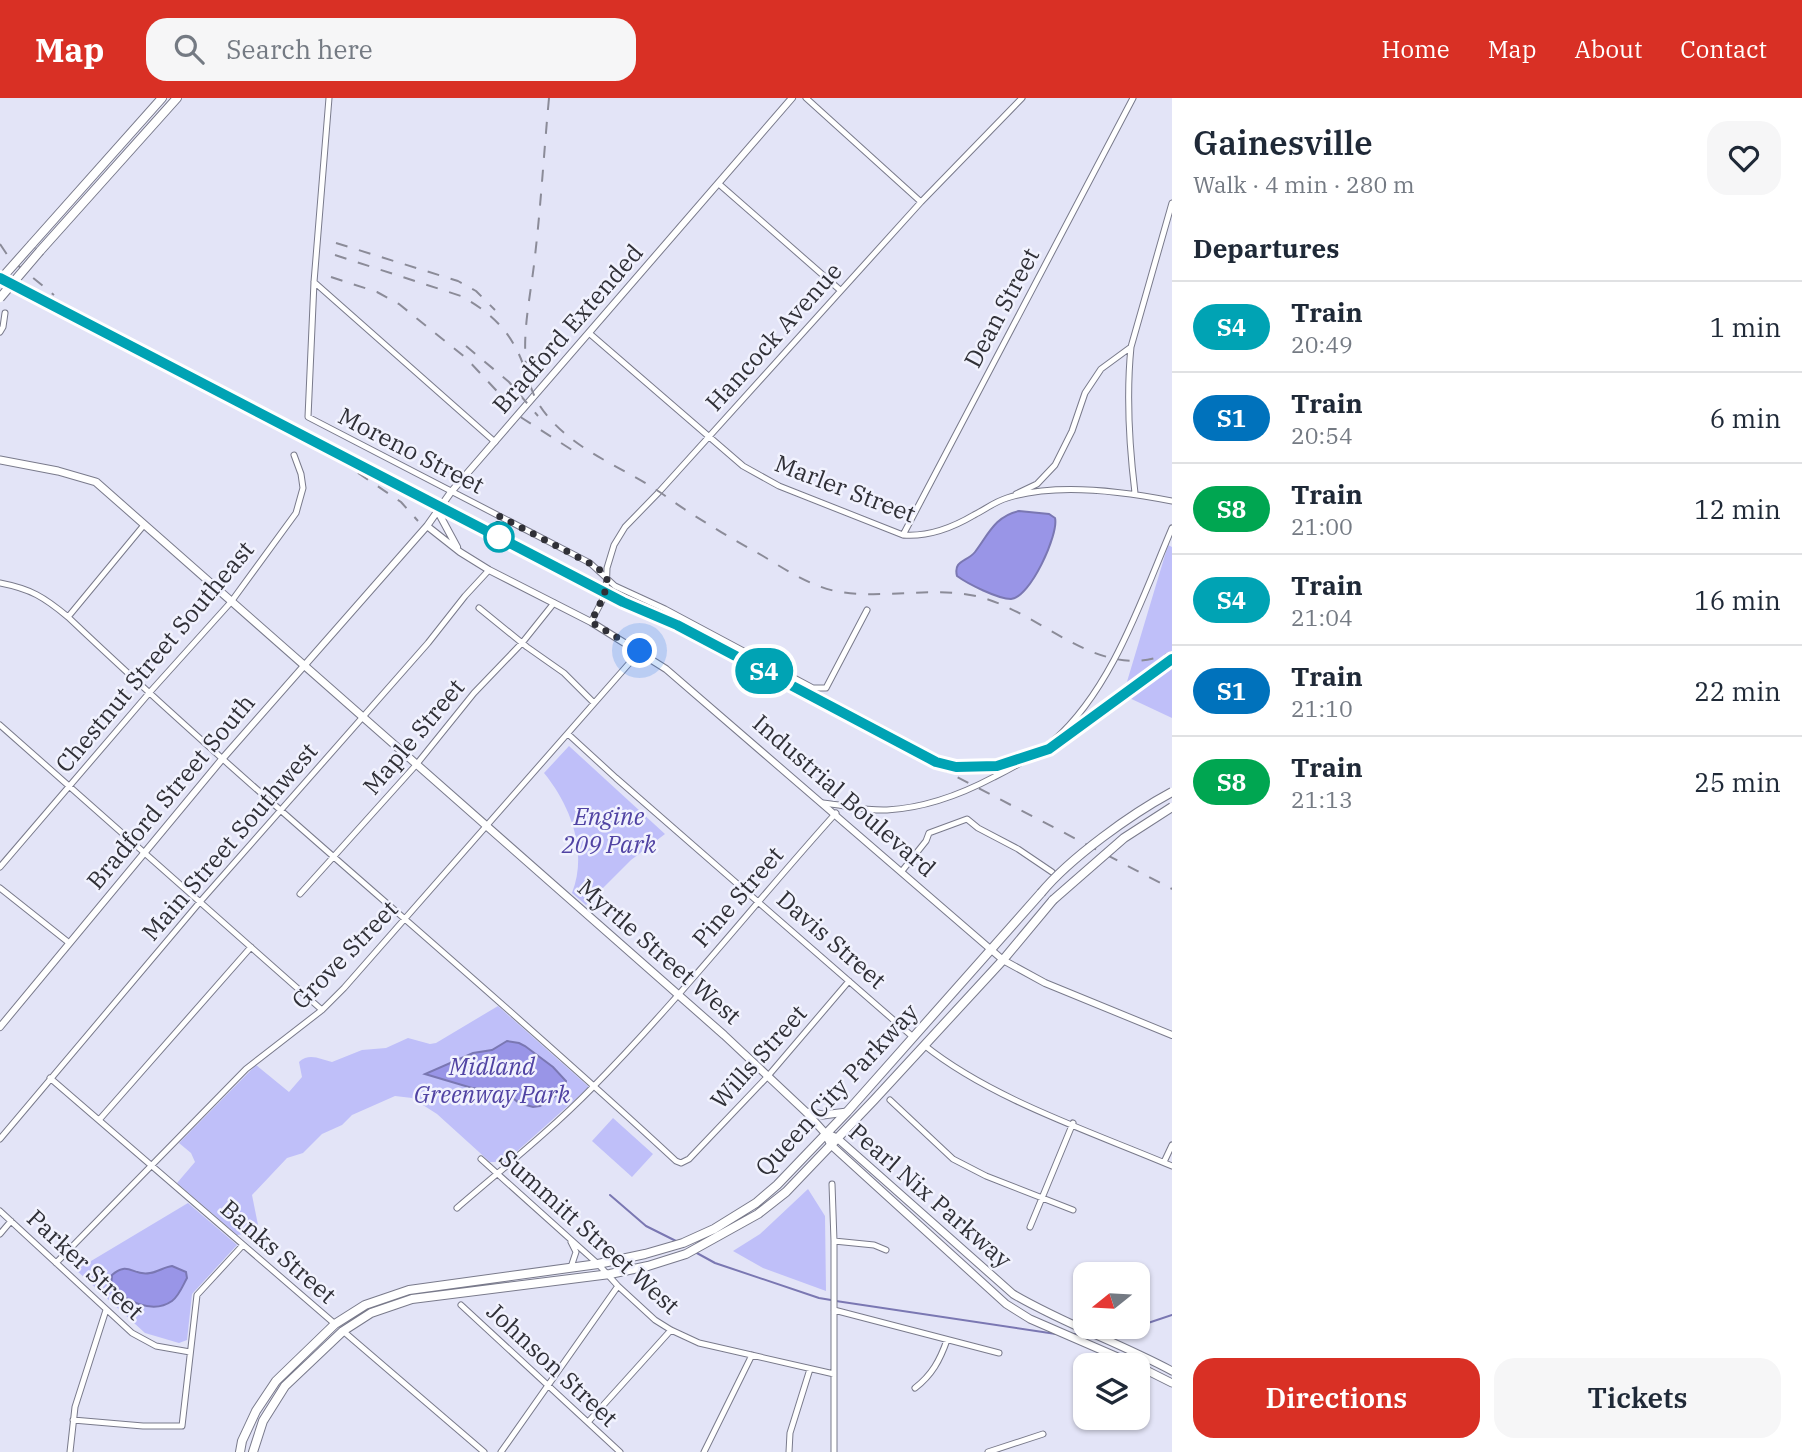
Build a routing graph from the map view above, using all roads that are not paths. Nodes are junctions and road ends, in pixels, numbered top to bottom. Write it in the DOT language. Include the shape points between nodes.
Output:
graph roads {
  1 [pos="162,98"];
  2 [pos="177,98"];
  3 [pos="329,98"];
  4 [pos="792,98"];
  5 [pos="806,98"];
  6 [pos="1022,98"];
  7 [pos="1133,98"];
  8 [pos="719,184"];
  9 [pos="921,202"];
  10 [pos="1172,203"];
  11 [pos="0,280"];
  12 [pos="314,282"];
  13 [pos="841,290"];
  14 [pos="0,298"];
  15 [pos="5,313"];
  16 [pos="0,332"];
  17 [pos="589,333"];
  18 [pos="1131,347"];
  19 [pos="708,437"];
  20 [pos="495,442"];
  21 [pos="294,455"];
  22 [pos="0,460"];
  23 [pos="451,492"];
  24 [pos="1135,494"];
  25 [pos="1010,496"];
  26 [pos="1172,501"];
  27 [pos="438,510"];
  28 [pos="144,525"];
  29 [pos="427,526"];
  30 [pos="1172,528"];
  31 [pos="903,535"];
  32 [pos="460,552"];
  33 [pos="489,570"];
  34 [pos="607,578"];
  35 [pos="0,583"];
  36 [pos="375,585"];
  37 [pos="231,601"];
  38 [pos="554,603"];
  39 [pos="479,608"];
  40 [pos="867,610"];
  41 [pos="68,617"];
  42 [pos="591,622"];
  43 [pos="522,643"];
  44 [pos="640,651"];
  45 [pos="304,666"];
  46 [pos="150,692"];
  47 [pos="594,702"];
  48 [pos="362,717"];
  49 [pos="0,725"];
  50 [pos="568,734"];
  51 [pos="223,758"];
  52 [pos="416,765"];
  53 [pos="69,785"];
  54 [pos="1172,792"];
  55 [pos="823,803"];
  56 [pos="1172,807"];
  57 [pos="281,809"];
  58 [pos="835,813"];
  59 [pos="487,826"];
  60 [pos="143,852"];
  61 [pos="334,856"];
  62 [pos="0,867"];
  63 [pos="902,871"];
  64 [pos="1052,872"];
  65 [pos="0,887"];
  66 [pos="300,894"];
  67 [pos="757,901"];
  68 [pos="199,902"];
  69 [pos="405,919"];
  70 [pos="68,942"];
  71 [pos="251,947"];
  72 [pos="992,951"];
  73 [pos="1003,960"];
  74 [pos="849,981"];
  75 [pos="678,994"];
  76 [pos="321,1010"];
  77 [pos="0,1027"];
  78 [pos="1172,1035"];
  79 [pos="913,1037"];
  80 [pos="923,1045"];
  81 [pos="768,1076"];
  82 [pos="50,1078"];
  83 [pos="595,1085"];
  84 [pos="890,1100"];
  85 [pos="806,1112"];
  86 [pos="846,1112"];
  87 [pos="99,1120"];
  88 [pos="1073,1123"];
  89 [pos="825,1133"];
  90 [pos="0,1139"];
  91 [pos="834,1142"];
  92 [pos="1172,1145"];
  93 [pos="481,1158"];
  94 [pos="1164,1162"];
  95 [pos="151,1166"];
  96 [pos="1172,1166"];
  97 [pos="497,1174"];
  98 [pos="832,1184"];
  99 [pos="1041,1197"];
  100 [pos="457,1208"];
  101 [pos="1073,1210"];
  102 [pos="0,1211"];
  103 [pos="11,1221"];
  104 [pos="1030,1227"];
  105 [pos="0,1234"];
  106 [pos="570,1240"];
  107 [pos="834,1241"];
  108 [pos="243,1245"];
  109 [pos="887,1250"];
  110 [pos="56,1263"];
  111 [pos="598,1264"];
  112 [pos="570,1267"];
  113 [pos="608,1274"];
  114 [pos="618,1286"];
  115 [pos="461,1305"];
  116 [pos="106,1310"];
  117 [pos="834,1310"];
  118 [pos="335,1324"];
  119 [pos="671,1330"];
  120 [pos="343,1331"];
  121 [pos="947,1340"];
  122 [pos="190,1352"];
  123 [pos="999,1353"];
  124 [pos="1109,1353"];
  125 [pos="752,1355"];
  126 [pos="810,1369"];
  127 [pos="1172,1371"];
  128 [pos="1150,1372"];
  129 [pos="834,1374"];
  130 [pos="1172,1384"];
  131 [pos="549,1385"];
  132 [pos="915,1388"];
  133 [pos="74,1420"];
  134 [pos="589,1421"];
  135 [pos="1043,1434"];
  136 [pos="70,1452"];
  137 [pos="240,1452"];
  138 [pos="253,1452"];
  139 [pos="484,1452"];
  140 [pos="501,1452"];
  141 [pos="620,1452"];
  142 [pos="704,1452"];
  143 [pos="789,1452"];
  144 [pos="834,1452"];
  145 [pos="988,1452"];
  1 -- 11 [label="main road, bridge"];
  2 -- 14 [label="main road, bridge"];
  3 -- 12 [label="street"];
  4 -- 8 [label="street, Bradford Extended"];
  5 -- 9 [label="street"];
  6 -- 9 [label="street, Hancock Avenue"];
  7 -- 31 [label="street, Dean Street"];
  8 -- 13 [label="street"];
  8 -- 17 [label="street, Bradford Extended"];
  9 -- 13 [label="street, Hancock Avenue"];
  10 -- 18 [label="street"];
  12 -- 20 [label="street"];
  12 -- 23 [label="street, Moreno Street" via="308,417"];
  13 -- 19 [label="street, Hancock Avenue"];
  15 -- 16 [label="street"];
  17 -- 19 [label="street, Marler Street"];
  17 -- 20 [label="street, Bradford Extended"];
  18 -- 24 [label="street" via="1128,435"];
  18 -- 25 [label="street" via="1101,369 1085,393 1055,465 1037,484"];
  19 -- 31 [label="street, Marler Street" via="743,466 779,486"];
  19 -- 34 [label="street, Hancock Avenue" via="625,527 609,556"];
  20 -- 23 [label="street, Bradford Extended"];
  21 -- 37 [label="street, Chestnut Street Southeast" via="303,488 298,508"];
  22 -- 28 [label="main road, Myrtle Street West" via="96,482"];
  23 -- 27 [label="street, Bradford Extended"];
  23 -- 34 [label="street, Moreno Street" via="590,562"];
  24 -- 25 [label="street, Marler Street" via="1090,490"];
  24 -- 26 [label="street, Marler Street"];
  25 -- 31 [label="street, Marler Street" via="923,537"];
  27 -- 29 [label="street, Bradford Extended"];
  27 -- 32 [label="street"];
  28 -- 37 [label="main road, Myrtle Street West"];
  28 -- 41 [label="street"];
  29 -- 32 [label="street, Industrial Boulevard"];
  29 -- 36 [label="street, Bradford Extended"];
  30 -- 55 [label="street" via="1113,661 1072,723 1053,741 1020,764 951,796 885,810"];
  32 -- 33 [label="street, Industrial Boulevard"];
  33 -- 38 [label="street, Industrial Boulevard"];
  33 -- 48 [label="street, Main Street Southwest"];
  34 -- 40 [label="street" via="813,688 826,688"];
  34 -- 42 [label="street, Hancock Avenue" via="606,593"];
  35 -- 41 [label="street" via="43,596"];
  36 -- 45 [label="street, Bradford Street South"];
  37 -- 45 [label="main road, Myrtle Street West"];
  37 -- 46 [label="street, Chestnut Street Southeast"];
  38 -- 42 [label="street, Industrial Boulevard"];
  38 -- 43 [label="street, Maple Street"];
  39 -- 43 [label="street"];
  41 -- 46 [label="street"];
  42 -- 44 [label="street, Industrial Boulevard"];
  43 -- 47 [label="street" via="557,667"];
  43 -- 52 [label="street, Maple Street"];
  44 -- 47 [label="street, Grove Street"];
  44 -- 55 [label="street, Industrial Boulevard"];
  45 -- 48 [label="main road, Myrtle Street West"];
  45 -- 51 [label="street, Bradford Street South"];
  46 -- 51 [label="street"];
  46 -- 53 [label="street, Chestnut Street Southeast"];
  47 -- 50 [label="street, Grove Street"];
  48 -- 52 [label="main road, Myrtle Street West"];
  48 -- 57 [label="street, Main Street Southwest"];
  49 -- 53 [label="street"];
  50 -- 59 [label="street, Grove Street"];
  50 -- 67 [label="street, Davis Street"];
  51 -- 57 [label="street"];
  51 -- 60 [label="street, Bradford Street South"];
  52 -- 59 [label="main road, Myrtle Street West"];
  52 -- 61 [label="street, Maple Street"];
  53 -- 60 [label="street"];
  53 -- 62 [label="street, Chestnut Street Southeast"];
  54 -- 72 [label="main road, Queen City Parkway, bridge" via="1130,817 1071,863"];
  55 -- 58 [label="street, Industrial Boulevard"];
  56 -- 73 [label="main road, Queen City Parkway, bridge" via="1124,838 1054,900"];
  57 -- 61 [label="street"];
  57 -- 68 [label="street, Main Street Southwest"];
  58 -- 63 [label="street, Industrial Boulevard"];
  58 -- 67 [label="street, Pine Street"];
  59 -- 69 [label="street, Grove Street"];
  59 -- 75 [label="main road, Myrtle Street West"];
  60 -- 68 [label="street"];
  60 -- 70 [label="street, Bradford Street South"];
  61 -- 66 [label="street, Maple Street"];
  61 -- 69 [label="street"];
  63 -- 64 [label="street" via="929,833 967,819"];
  63 -- 72 [label="street, Industrial Boulevard"];
  65 -- 70 [label="street"];
  67 -- 74 [label="street, Davis Street"];
  67 -- 75 [label="street, Pine Street"];
  68 -- 71 [label="street"];
  68 -- 82 [label="street, Main Street Southwest"];
  69 -- 76 [label="street, Grove Street"];
  69 -- 83 [label="street"];
  70 -- 77 [label="street, Bradford Street South"];
  71 -- 76 [label="street"];
  71 -- 87 [label="street"];
  72 -- 73 [label="street, Industrial Boulevard"];
  72 -- 79 [label="main road, Queen City Parkway"];
  73 -- 78 [label="street, Industrial Boulevard" via="1045,983"];
  73 -- 80 [label="main road, Queen City Parkway"];
  74 -- 79 [label="street, Davis Street"];
  74 -- 81 [label="street, Wills Street"];
  75 -- 81 [label="main road, Myrtle Street West"];
  75 -- 83 [label="street, Pine Street"];
  76 -- 95 [label="street, Grove Street" via="246,1069"];
  79 -- 80 [label="main road, Davis Street"];
  79 -- 86 [label="main road, Queen City Parkway"];
  80 -- 88 [label="street, Davis Street" via="968,1076"];
  80 -- 91 [label="main road, Queen City Parkway"];
  81 -- 83 [label="street, Wills Street" via="681,1163"];
  81 -- 85 [label="main road, Myrtle Street West"];
  82 -- 87 [label="street, Banks Street"];
  82 -- 90 [label="street, Main Street Southwest"];
  83 -- 97 [label="street, Pine Street"];
  84 -- 99 [label="street" via="953,1159"];
  85 -- 86 [label="main road"];
  85 -- 89 [label="main road, Myrtle Street West"];
  86 -- 89 [label="main road, Queen City Parkway"];
  87 -- 95 [label="street, Banks Street"];
  88 -- 94 [label="street, Davis Street"];
  88 -- 99 [label="street"];
  89 -- 91 [label="main road, Pearl Nix Parkway"];
  89 -- 111 [label="main road, Queen City Parkway" via="777,1185 714,1229 676,1246"];
  91 -- 113 [label="main road, Queen City Parkway" via="786,1192 719,1237 677,1257"];
  91 -- 124 [label="main road, Pearl Nix Parkway" via="1006,1304"];
  91 -- 127 [label="main road, Pearl Nix Parkway" via="1013,1294"];
  92 -- 94 [label="street"];
  93 -- 97 [label="street, Summitt Street West"];
  94 -- 96 [label="street, Davis Street"];
  95 -- 108 [label="street, Banks Street"];
  95 -- 110 [label="street, Grove Street"];
  97 -- 100 [label="street, Pine Street"];
  97 -- 106 [label="street, Summitt Street West"];
  98 -- 107 [label="street"];
  99 -- 101 [label="street"];
  99 -- 104 [label="street"];
  102 -- 103 [label="street, Parker Street"];
  103 -- 105 [label="street"];
  103 -- 110 [label="street, Parker Street"];
  106 -- 111 [label="street, Summitt Street West"];
  106 -- 112 [label="street" via="576,1252"];
  107 -- 109 [label="street"];
  107 -- 117 [label="street"];
  108 -- 118 [label="street, Banks Street"];
  108 -- 122 [label="street" via="197,1294"];
  110 -- 116 [label="street, Parker Street"];
  111 -- 112 [label="main road, Queen City Parkway"];
  111 -- 113 [label="street, Summitt Street West"];
  112 -- 118 [label="main road, Queen City Parkway" via="392,1294"];
  113 -- 114 [label="street, Summitt Street West"];
  113 -- 120 [label="main road, Queen City Parkway" via="412,1299 371,1314"];
  114 -- 119 [label="street, Summitt Street West"];
  114 -- 131 [label="street"];
  115 -- 131 [label="street, Johnson Street"];
  116 -- 122 [label="street, Parker Street" via="147,1343"];
  116 -- 133 [label="street"];
  117 -- 121 [label="street"];
  117 -- 129 [label="street"];
  118 -- 120 [label="street, Banks Street"];
  118 -- 137 [label="main road, Queen City Parkway" via="264,1397"];
  119 -- 125 [label="street, Summitt Street West" via="699,1343"];
  119 -- 134 [label="street"];
  120 -- 138 [label="main road, Queen City Parkway" via="277,1396"];
  120 -- 139 [label="street, Banks Street"];
  121 -- 123 [label="street"];
  121 -- 132 [label="street" via="940,1361"];
  122 -- 133 [label="street" via="182,1426"];
  125 -- 126 [label="street, Summitt Street West"];
  125 -- 142 [label="street"];
  126 -- 129 [label="street, Summitt Street West"];
  126 -- 143 [label="street" via="790,1433"];
  128 -- 130 [label="main road, Pearl Nix Parkway"];
  129 -- 144 [label="street"];
  131 -- 134 [label="street, Johnson Street"];
  131 -- 140 [label="street"];
  133 -- 136 [label="street"];
  134 -- 141 [label="street, Johnson Street"];
  135 -- 145 [label="street"];
}
